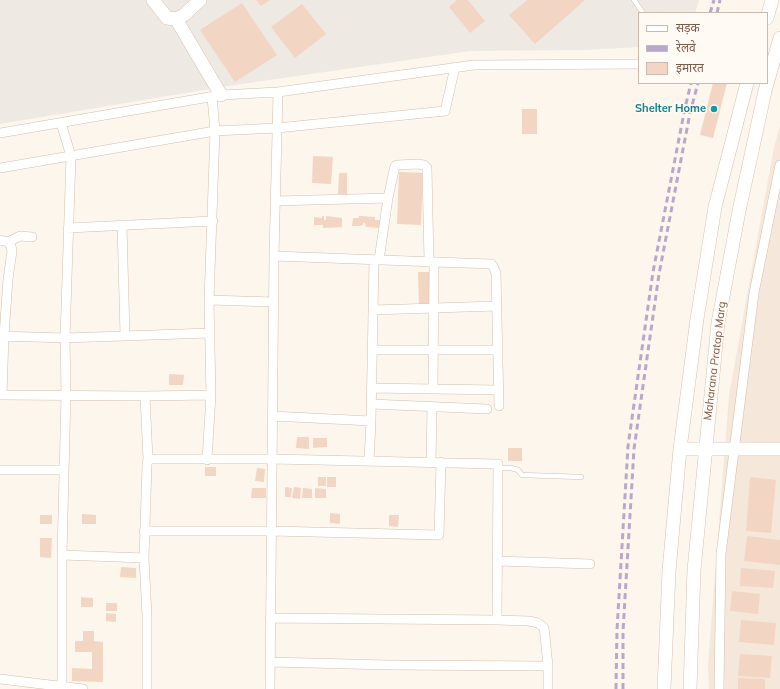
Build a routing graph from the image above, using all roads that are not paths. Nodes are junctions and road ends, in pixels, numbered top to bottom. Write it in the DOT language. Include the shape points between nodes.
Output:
graph roads {
  1 [pos="153,0"];
  2 [pos="200,0"];
  3 [pos="634,0"];
  4 [pos="772,0"];
  5 [pos="642,12"];
  6 [pos="768,14"];
  7 [pos="176,19"];
  8 [pos="780,38"];
  9 [pos="638,64"];
  10 [pos="455,68"];
  11 [pos="768,80"];
  12 [pos="747,84"];
  13 [pos="767,84"];
  14 [pos="278,92"];
  15 [pos="216,96"];
  16 [pos="61,123"];
  17 [pos="277,128"];
  18 [pos="215,131"];
  19 [pos="0,133"];
  20 [pos="71,156"];
  21 [pos="780,165"];
  22 [pos="0,168"];
  23 [pos="388,198"];
  24 [pos="276,201"];
  25 [pos="213,221"];
  26 [pos="122,226"];
  27 [pos="68,228"];
  28 [pos="32,237"];
  29 [pos="4,241"];
  30 [pos="274,256"];
  31 [pos="376,260"];
  32 [pos="431,262"];
  33 [pos="209,300"];
  34 [pos="274,302"];
  35 [pos="497,306"];
  36 [pos="434,308"];
  37 [pos="373,310"];
  38 [pos="210,333"];
  39 [pos="125,335"];
  40 [pos="2,336"];
  41 [pos="65,338"];
  42 [pos="372,350"];
  43 [pos="434,350"];
  44 [pos="498,350"];
  45 [pos="371,388"];
  46 [pos="433,389"];
  47 [pos="498,390"];
  48 [pos="1,395"];
  49 [pos="66,395"];
  50 [pos="211,395"];
  51 [pos="145,396"];
  52 [pos="371,404"];
  53 [pos="499,406"];
  54 [pos="432,407"];
  55 [pos="487,409"];
  56 [pos="272,416"];
  57 [pos="371,421"];
  58 [pos="680,449"];
  59 [pos="780,449"];
  60 [pos="705,450"];
  61 [pos="735,450"];
  62 [pos="148,459"];
  63 [pos="272,459"];
  64 [pos="207,460"];
  65 [pos="369,461"];
  66 [pos="431,462"];
  67 [pos="441,462"];
  68 [pos="498,468"];
  69 [pos="0,470"];
  70 [pos="64,470"];
  71 [pos="580,477"];
  72 [pos="144,531"];
  73 [pos="271,531"];
  74 [pos="62,555"];
  75 [pos="144,558"];
  76 [pos="497,562"];
  77 [pos="590,564"];
  78 [pos="270,618"];
  79 [pos="497,620"];
  80 [pos="270,662"];
  81 [pos="548,666"];
  82 [pos="0,679"];
  83 [pos="62,687"];
  84 [pos="83,689"];
  85 [pos="147,689"];
  86 [pos="270,689"];
  87 [pos="548,689"];
  88 [pos="664,689"];
  89 [pos="690,689"];
  90 [pos="719,689"];
  1 -- 7 [label="main road" via="167,18"];
  2 -- 7 [label="main road"];
  3 -- 5 [label="lane"];
  4 -- 6 [label="main road"];
  7 -- 15 [label="main road"];
  8 -- 11 [label="main road, Maharana Pratap Marg"];
  9 -- 10 [label="street" via="474,65"];
  10 -- 14 [label="street"];
  10 -- 17 [label="street" via="445,111"];
  12 -- 58 [label="main road, Maharana Pratap Marg" via="715,207"];
  13 -- 60 [label="main road, Maharana Pratap Marg" via="718,323"];
  14 -- 15 [label="street"];
  14 -- 17 [label="street"];
  15 -- 16 [label="street"];
  15 -- 18 [label="street"];
  16 -- 19 [label="street"];
  16 -- 20 [label="street"];
  17 -- 18 [label="street"];
  17 -- 24 [label="street"];
  18 -- 20 [label="street"];
  18 -- 25 [label="street"];
  20 -- 22 [label="street"];
  20 -- 27 [label="street"];
  21 -- 61 [label="street" via="754,293"];
  23 -- 24 [label="street"];
  23 -- 31 [label="street"];
  23 -- 32 [label="street" via="397,165 418,164 427,168"];
  24 -- 30 [label="street"];
  25 -- 26 [label="street"];
  25 -- 33 [label="street"];
  26 -- 27 [label="street"];
  26 -- 39 [label="street"];
  27 -- 41 [label="street"];
  28 -- 29 [label="street" via="20,236"];
  29 -- 40 [label="street" via="11,246 12,252"];
  30 -- 31 [label="street"];
  30 -- 34 [label="street"];
  31 -- 32 [label="street"];
  31 -- 37 [label="street"];
  32 -- 35 [label="street" via="491,264 496,273"];
  32 -- 36 [label="street"];
  33 -- 34 [label="street"];
  33 -- 38 [label="street"];
  34 -- 56 [label="street"];
  35 -- 36 [label="street"];
  35 -- 44 [label="street"];
  36 -- 37 [label="street"];
  36 -- 43 [label="street"];
  37 -- 42 [label="street"];
  38 -- 39 [label="street"];
  38 -- 50 [label="street"];
  39 -- 41 [label="street"];
  40 -- 41 [label="street"];
  40 -- 48 [label="street"];
  41 -- 49 [label="street"];
  42 -- 43 [label="street"];
  42 -- 45 [label="street"];
  43 -- 44 [label="street"];
  43 -- 46 [label="street"];
  44 -- 47 [label="street"];
  45 -- 46 [label="street"];
  45 -- 52 [label="street"];
  46 -- 47 [label="street"];
  47 -- 53 [label="street"];
  48 -- 49 [label="street"];
  49 -- 51 [label="street"];
  49 -- 70 [label="street"];
  50 -- 51 [label="street"];
  50 -- 64 [label="street"];
  51 -- 62 [label="street"];
  52 -- 54 [label="street"];
  52 -- 57 [label="street"];
  54 -- 55 [label="street"];
  54 -- 66 [label="street"];
  56 -- 57 [label="street"];
  56 -- 63 [label="street"];
  57 -- 65 [label="street"];
  58 -- 60 [label="main road"];
  58 -- 88 [label="main road, Maharana Pratap Marg" via="669,571"];
  59 -- 61 [label="main road"];
  60 -- 61 [label="main road"];
  60 -- 89 [label="main road, Maharana Pratap Marg" via="694,570"];
  61 -- 90 [label="street" via="721,554"];
  62 -- 64 [label="street"];
  62 -- 72 [label="street"];
  63 -- 64 [label="street"];
  63 -- 65 [label="street"];
  63 -- 73 [label="street"];
  65 -- 66 [label="street"];
  66 -- 67 [label="street"];
  67 -- 68 [label="street" via="498,464"];
  67 -- 73 [label="street" via="439,535"];
  68 -- 71 [label="lane" via="518,470 522,475"];
  68 -- 76 [label="street"];
  69 -- 70 [label="street"];
  70 -- 74 [label="street"];
  72 -- 73 [label="street"];
  72 -- 75 [label="street"];
  73 -- 78 [label="street"];
  74 -- 75 [label="street"];
  74 -- 83 [label="street"];
  75 -- 85 [label="street"];
  76 -- 77 [label="street"];
  76 -- 79 [label="street"];
  78 -- 79 [label="street"];
  78 -- 80 [label="street"];
  79 -- 81 [label="street" via="529,621 541,625 544,628"];
  80 -- 81 [label="street"];
  80 -- 86 [label="street"];
  81 -- 87 [label="street"];
  82 -- 83 [label="street"];
  83 -- 84 [label="street"];
}
